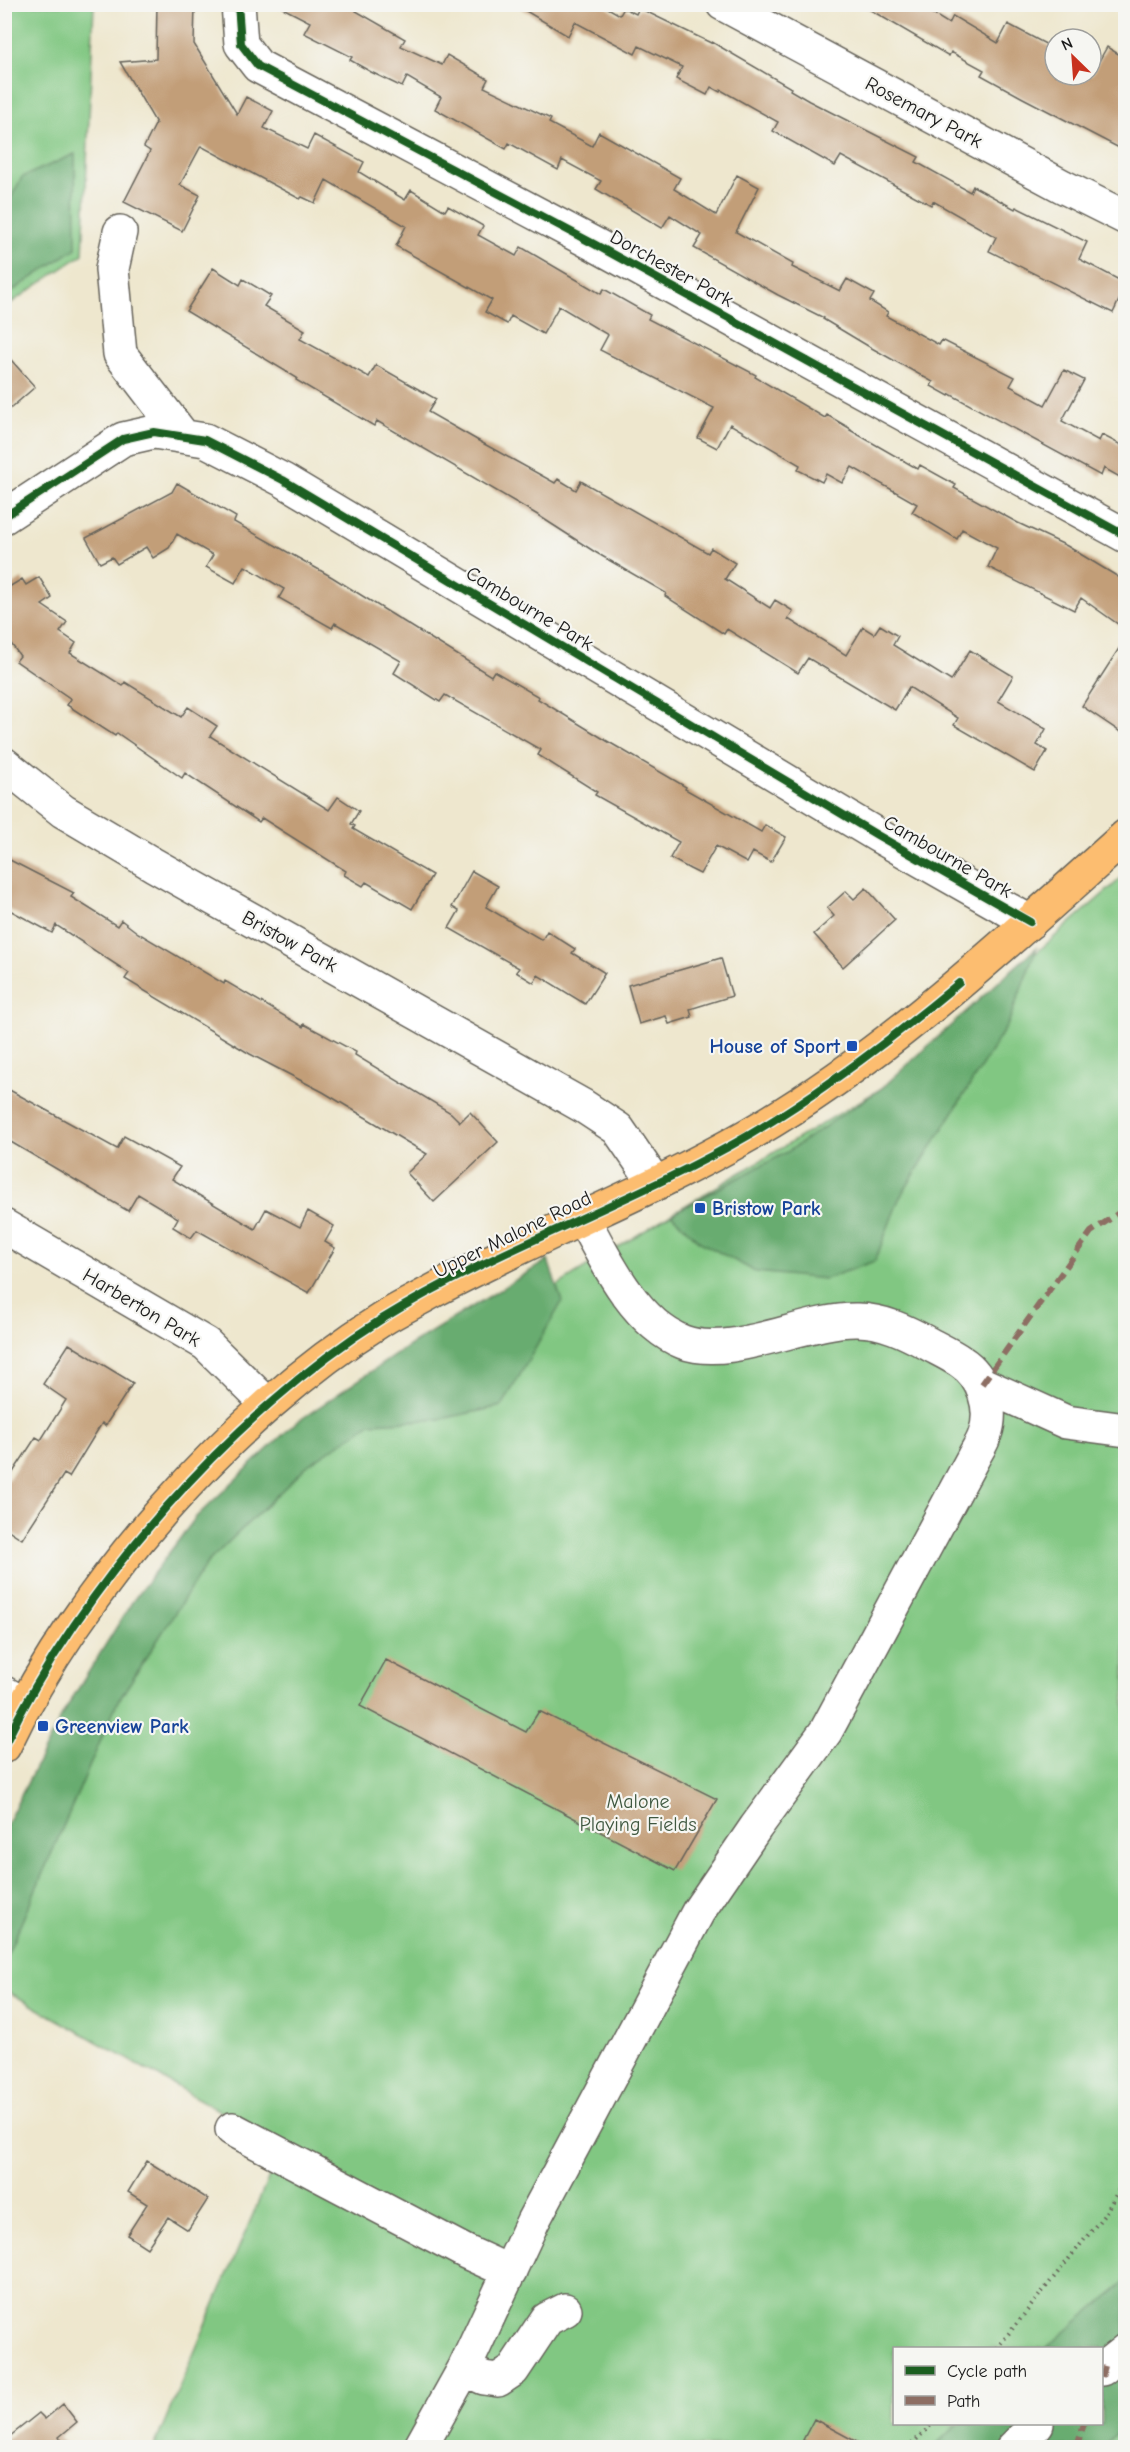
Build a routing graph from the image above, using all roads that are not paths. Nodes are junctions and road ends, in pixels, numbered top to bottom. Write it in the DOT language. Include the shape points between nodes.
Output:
graph roads {
  1 [pos="238,4"];
  2 [pos="723,4"];
  3 [pos="1125,218"];
  4 [pos="120,232"];
  5 [pos="183,436"];
  6 [pos="4,517"];
  7 [pos="1125,536"];
  8 [pos="4,764"];
  9 [pos="1125,836"];
  10 [pos="1030,922"];
  11 [pos="655,1183"];
  12 [pos="583,1218"];
  13 [pos="4,1226"];
  14 [pos="982,1384"];
  15 [pos="267,1404"];
  16 [pos="1125,1430"];
  17 [pos="14,1698"];
  18 [pos="4,1746"];
  19 [pos="232,2129"];
  20 [pos="510,2272"];
  21 [pos="566,2310"];
  22 [pos="1125,2350"];
  23 [pos="1103,2367"];
  24 [pos="464,2368"];
  25 [pos="1036,2425"];
  26 [pos="420,2448"];
  27 [pos="1013,2448"];
  1 -- 7 [label="street, Dorchester Park" via="241,44 258,66 584,239"];
  2 -- 3 [label="street, Rosemary Park"];
  4 -- 5 [label="street" via="112,269 120,354"];
  5 -- 6 [label="street, Cambourne Park" via="154,432 123,439"];
  5 -- 10 [label="street, Cambourne Park" via="205,440 283,480"];
  8 -- 11 [label="street, Bristow Park" via="63,811 134,853 583,1106 618,1129"];
  9 -- 10 [label="main road, Upper Malone Road"];
  10 -- 11 [label="main road, Upper Malone Road" via="902,1031 836,1078 750,1134"];
  11 -- 12 [label="main road, Upper Malone Road"];
  12 -- 14 [label="street" via="644,1314 685,1343 731,1345 832,1321 859,1320 913,1336 962,1362"];
  12 -- 15 [label="main road, Upper Malone Road" via="383,1318 315,1364"];
  13 -- 15 [label="street, Harberton Park" via="206,1344"];
  14 -- 16 [label="street" via="1066,1422"];
  14 -- 20 [label="street" via="989,1418 985,1435 967,1469 826,1731 698,1912 533,2221"];
  15 -- 17 [label="main road, Upper Malone Road" via="134,1546"];
  17 -- 18 [label="main road, Upper Malone Road"];
  19 -- 20 [label="street"];
  20 -- 24 [label="street"];
  21 -- 24 [label="street" via="547,2319 513,2370 498,2380"];
  22 -- 23 [label="street"];
  24 -- 26 [label="street"];
  25 -- 27 [label="street"];
}
